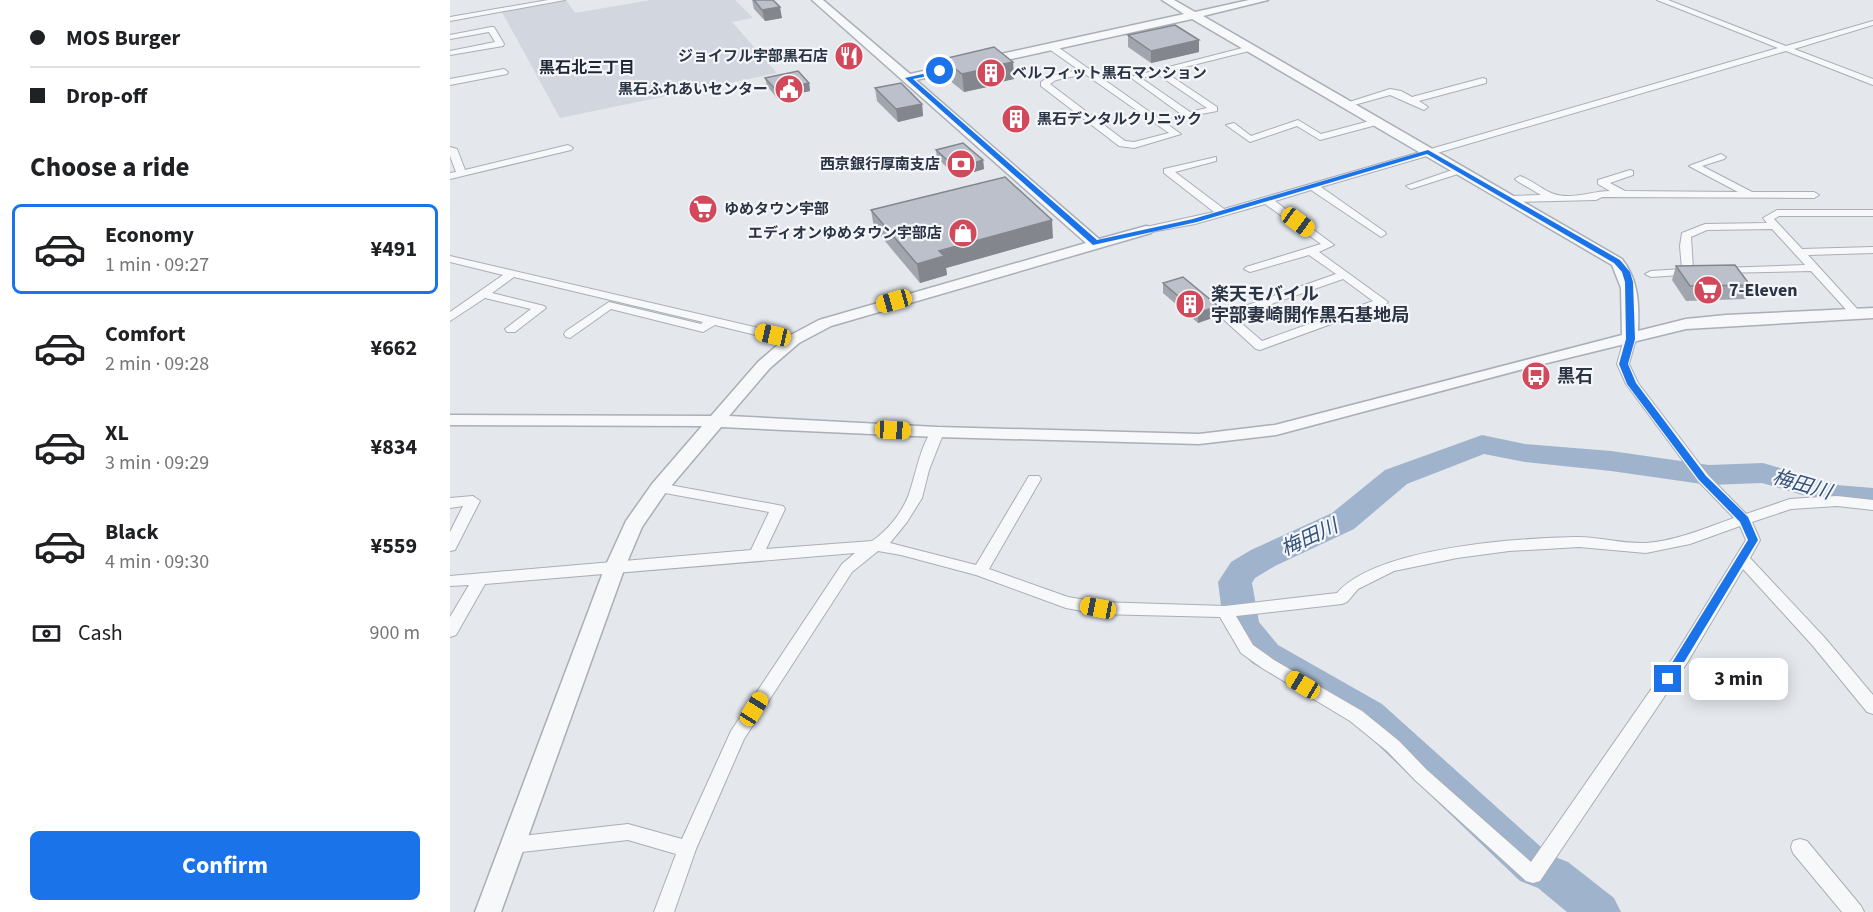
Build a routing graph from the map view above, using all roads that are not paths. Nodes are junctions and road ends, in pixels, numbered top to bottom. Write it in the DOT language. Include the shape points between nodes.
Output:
graph roads {
  1 [pos="561,0"];
  2 [pos="817,0"];
  3 [pos="1167,0"];
  4 [pos="1263,0"];
  5 [pos="1661,0"];
  6 [pos="1194,15"];
  7 [pos="450,19"];
  8 [pos="1873,23"];
  9 [pos="450,37"];
  10 [pos="1052,47"];
  11 [pos="1250,48"];
  12 [pos="1786,48"];
  13 [pos="450,53"];
  14 [pos="1086,71"];
  15 [pos="1158,71"];
  16 [pos="504,72"];
  17 [pos="908,78"];
  18 [pos="1483,81"];
  19 [pos="450,82"];
  20 [pos="1873,82"];
  21 [pos="1455,89"];
  22 [pos="1472,97"];
  23 [pos="1412,100"];
  24 [pos="1347,104"];
  25 [pos="1424,107"];
  26 [pos="1377,122"];
  27 [pos="1231,125"];
  28 [pos="568,148"];
  29 [pos="452,149"];
  30 [pos="1428,152"];
  31 [pos="1721,157"];
  32 [pos="1213,159"];
  33 [pos="1461,170"];
  34 [pos="461,173"];
  35 [pos="1630,173"];
  36 [pos="450,176"];
  37 [pos="1520,179"];
  38 [pos="1312,186"];
  39 [pos="1412,186"];
  40 [pos="1623,194"];
  41 [pos="1751,195"];
  42 [pos="1814,195"];
  43 [pos="1553,198"];
  44 [pos="1512,199"];
  45 [pos="1267,200"];
  46 [pos="1222,213"];
  47 [pos="1873,213"];
  48 [pos="1774,226"];
  49 [pos="1146,230"];
  50 [pos="1381,234"];
  51 [pos="1095,243"];
  52 [pos="1873,250"];
  53 [pos="1311,251"];
  54 [pos="1798,252"];
  55 [pos="450,259"];
  56 [pos="1813,268"];
  57 [pos="1250,270"];
  58 [pos="1700,272"];
  59 [pos="513,273"];
  60 [pos="1651,274"];
  61 [pos="1345,276"];
  62 [pos="482,294"];
  63 [pos="1873,313"];
  64 [pos="1856,314"];
  65 [pos="450,317"];
  66 [pos="713,321"];
  67 [pos="511,329"];
  68 [pos="570,334"];
  69 [pos="1630,339"];
  70 [pos="793,340"];
  71 [pos="450,420"];
  72 [pos="716,421"];
  73 [pos="937,432"];
  74 [pos="1034,479"];
  75 [pos="659,488"];
  76 [pos="450,504"];
  77 [pos="1873,505"];
  78 [pos="1744,520"];
  79 [pos="450,546"];
  80 [pos="876,546"];
  81 [pos="756,555"];
  82 [pos="1742,559"];
  83 [pos="615,567"];
  84 [pos="980,571"];
  85 [pos="480,579"];
  86 [pos="450,581"];
  87 [pos="1234,611"];
  88 [pos="450,631"];
  89 [pos="1873,707"];
  90 [pos="513,845"];
  91 [pos="1800,847"];
  92 [pos="687,849"];
  93 [pos="488,912"];
  94 [pos="664,912"];
  95 [pos="1854,912"];
  1 -- 7 [label="street"];
  2 -- 17 [label="street"];
  3 -- 6 [label="street"];
  4 -- 6 [label="street"];
  5 -- 12 [label="street"];
  6 -- 10 [label="street"];
  6 -- 11 [label="street"];
  8 -- 12 [label="street"];
  9 -- 13 [label="street" via="491,29 500,44"];
  10 -- 14 [label="street"];
  10 -- 17 [label="street"];
  11 -- 15 [label="street"];
  11 -- 24 [label="street"];
  12 -- 20 [label="street"];
  12 -- 30 [label="street"];
  14 -- 14 [label="street" via="1053,78 1044,84 1122,144 1134,145 1176,134"];
  15 -- 15 [label="street" via="1195,96 1214,109 1188,115 1134,77"];
  16 -- 19 [label="street"];
  17 -- 51 [label="street"];
  18 -- 21 [label="street"];
  21 -- 22 [label="street"];
  21 -- 23 [label="street"];
  23 -- 24 [label="street" via="1390,93"];
  23 -- 25 [label="street"];
  24 -- 26 [label="street"];
  26 -- 27 [label="street" via="1320,137 1298,123 1250,139"];
  26 -- 30 [label="street"];
  28 -- 34 [label="street"];
  29 -- 34 [label="street"];
  30 -- 33 [label="street"];
  30 -- 38 [label="street"];
  31 -- 41 [label="street" via="1694,166"];
  32 -- 46 [label="street" via="1167,171"];
  33 -- 39 [label="street"];
  33 -- 44 [label="street"];
  34 -- 36 [label="street"];
  35 -- 40 [label="street" via="1602,182"];
  37 -- 43 [label="street"];
  38 -- 45 [label="street"];
  38 -- 50 [label="street"];
  40 -- 41 [label="street"];
  40 -- 43 [label="street"];
  41 -- 42 [label="street"];
  43 -- 44 [label="street"];
  44 -- 69 [label="street" via="1597,248 1621,267 1629,282"];
  45 -- 46 [label="street"];
  45 -- 53 [label="street" via="1329,245"];
  46 -- 49 [label="street"];
  47 -- 48 [label="street" via="1777,213 1768,218"];
  48 -- 54 [label="street"];
  48 -- 58 [label="street" via="1695,230 1686,236 1684,246"];
  49 -- 51 [label="street"];
  51 -- 70 [label="street" via="839,318"];
  52 -- 54 [label="street"];
  53 -- 57 [label="street"];
  53 -- 61 [label="street"];
  54 -- 56 [label="street"];
  55 -- 59 [label="street"];
  56 -- 58 [label="street"];
  56 -- 64 [label="street"];
  58 -- 60 [label="street"];
  59 -- 62 [label="street"];
  59 -- 66 [label="street"];
  61 -- 61 [label="street" via="1312,286 1226,316 1260,346 1382,302"];
  62 -- 65 [label="street"];
  62 -- 67 [label="street" via="540,308"];
  63 -- 64 [label="street"];
  64 -- 69 [label="street" via="1703,322"];
  66 -- 68 [label="street" via="703,328 609,305"];
  66 -- 70 [label="street"];
  69 -- 73 [label="street" via="1276,430 1239,436 1199,439"];
  69 -- 78 [label="street" via="1623,364 1632,384 1693,466"];
  70 -- 72 [label="street" via="764,364"];
  71 -- 72 [label="street"];
  72 -- 73 [label="street"];
  72 -- 75 [label="street"];
  73 -- 80 [label="street" via="915,498 897,526"];
  74 -- 84 [label="street"];
  75 -- 81 [label="street" via="778,509"];
  75 -- 83 [label="street" via="633,526"];
  76 -- 79 [label="street" via="473,501"];
  77 -- 78 [label="street" via="1837,501 1790,504"];
  78 -- 82 [label="street" via="1753,540"];
  78 -- 87 [label="street" via="1685,540 1646,548 1580,542 1457,554 1390,567 1353,585 1342,598"];
  80 -- 81 [label="street"];
  80 -- 84 [label="street"];
  80 -- 92 [label="street" via="847,568 742,728"];
  81 -- 83 [label="street"];
  82 -- 87 [label="street" via="1674,669 1538,869 1421,775 1356,716 1247,649"];
  82 -- 89 [label="street"];
  83 -- 85 [label="street"];
  83 -- 90 [label="street"];
  84 -- 87 [label="street" via="1066,602 1098,608"];
  85 -- 86 [label="street"];
  85 -- 88 [label="street"];
  90 -- 92 [label="street" via="628,832"];
  90 -- 93 [label="street"];
  91 -- 95 [label="street"];
  92 -- 94 [label="street"];
}
